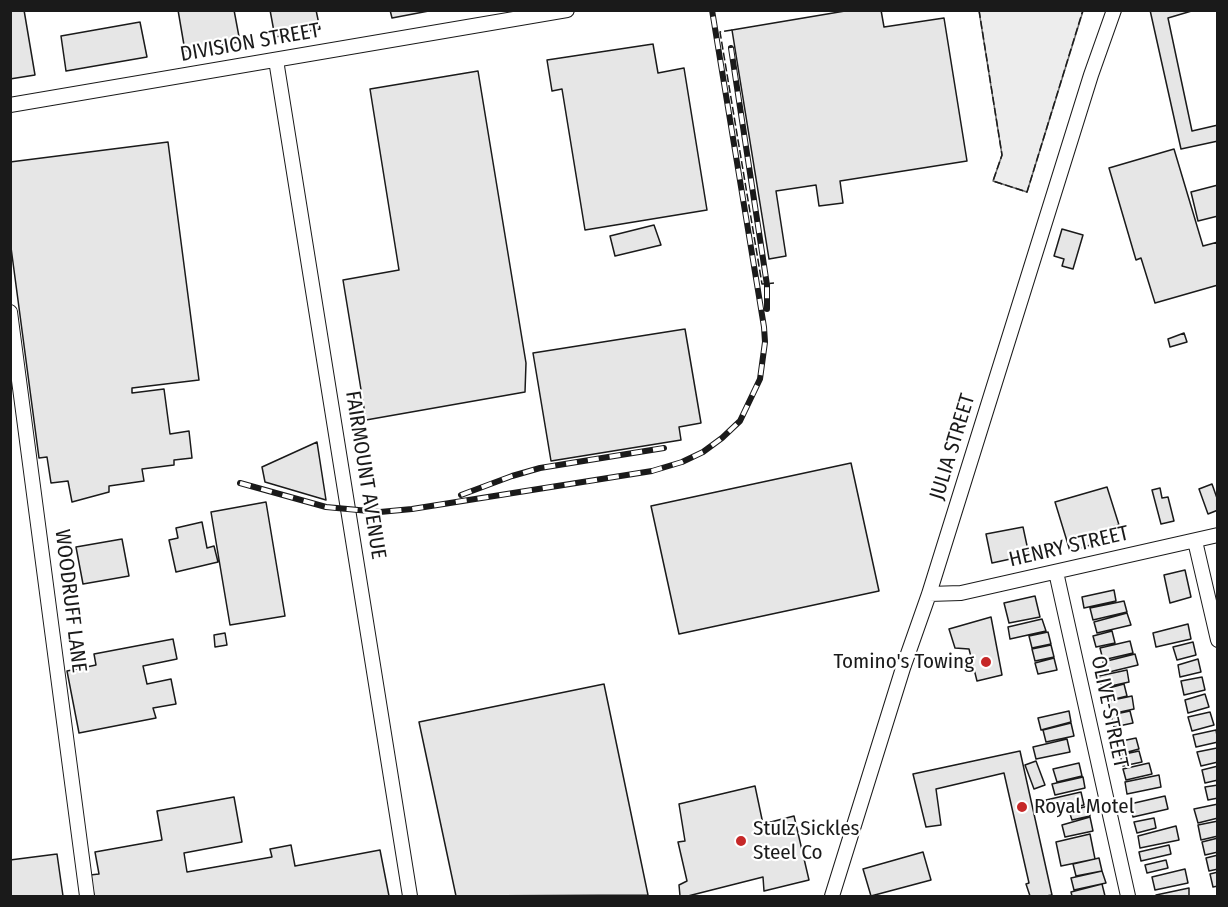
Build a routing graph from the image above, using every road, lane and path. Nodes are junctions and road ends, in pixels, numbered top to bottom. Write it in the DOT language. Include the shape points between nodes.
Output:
graph roads {
  1 [pos="567,10"];
  2 [pos="1114,10"];
  3 [pos="276,60"];
  4 [pos="10,105"];
  5 [pos="10,312"];
  6 [pos="1218,535"];
  7 [pos="1195,541"];
  8 [pos="1056,572"];
  9 [pos="929,594"];
  10 [pos="1218,640"];
  11 [pos="87,897"];
  12 [pos="410,897"];
  13 [pos="832,897"];
  14 [pos="1128,897"];
  1 -- 3 [label="street, DIVISION STREET"];
  2 -- 9 [label="street, JULIA STREET"];
  3 -- 4 [label="street, DIVISION STREET"];
  3 -- 12 [label="street, FAIRMOUNT AVENUE"];
  5 -- 11 [label="street, WOODRUFF LANE"];
  6 -- 7 [label="street, HENRY STREET"];
  7 -- 8 [label="street, HENRY STREET"];
  7 -- 10 [label="street"];
  8 -- 9 [label="street, HENRY STREET" via="961,593"];
  8 -- 14 [label="street, OLIVE STREET"];
  9 -- 13 [label="street, JULIA STREET"];
}
